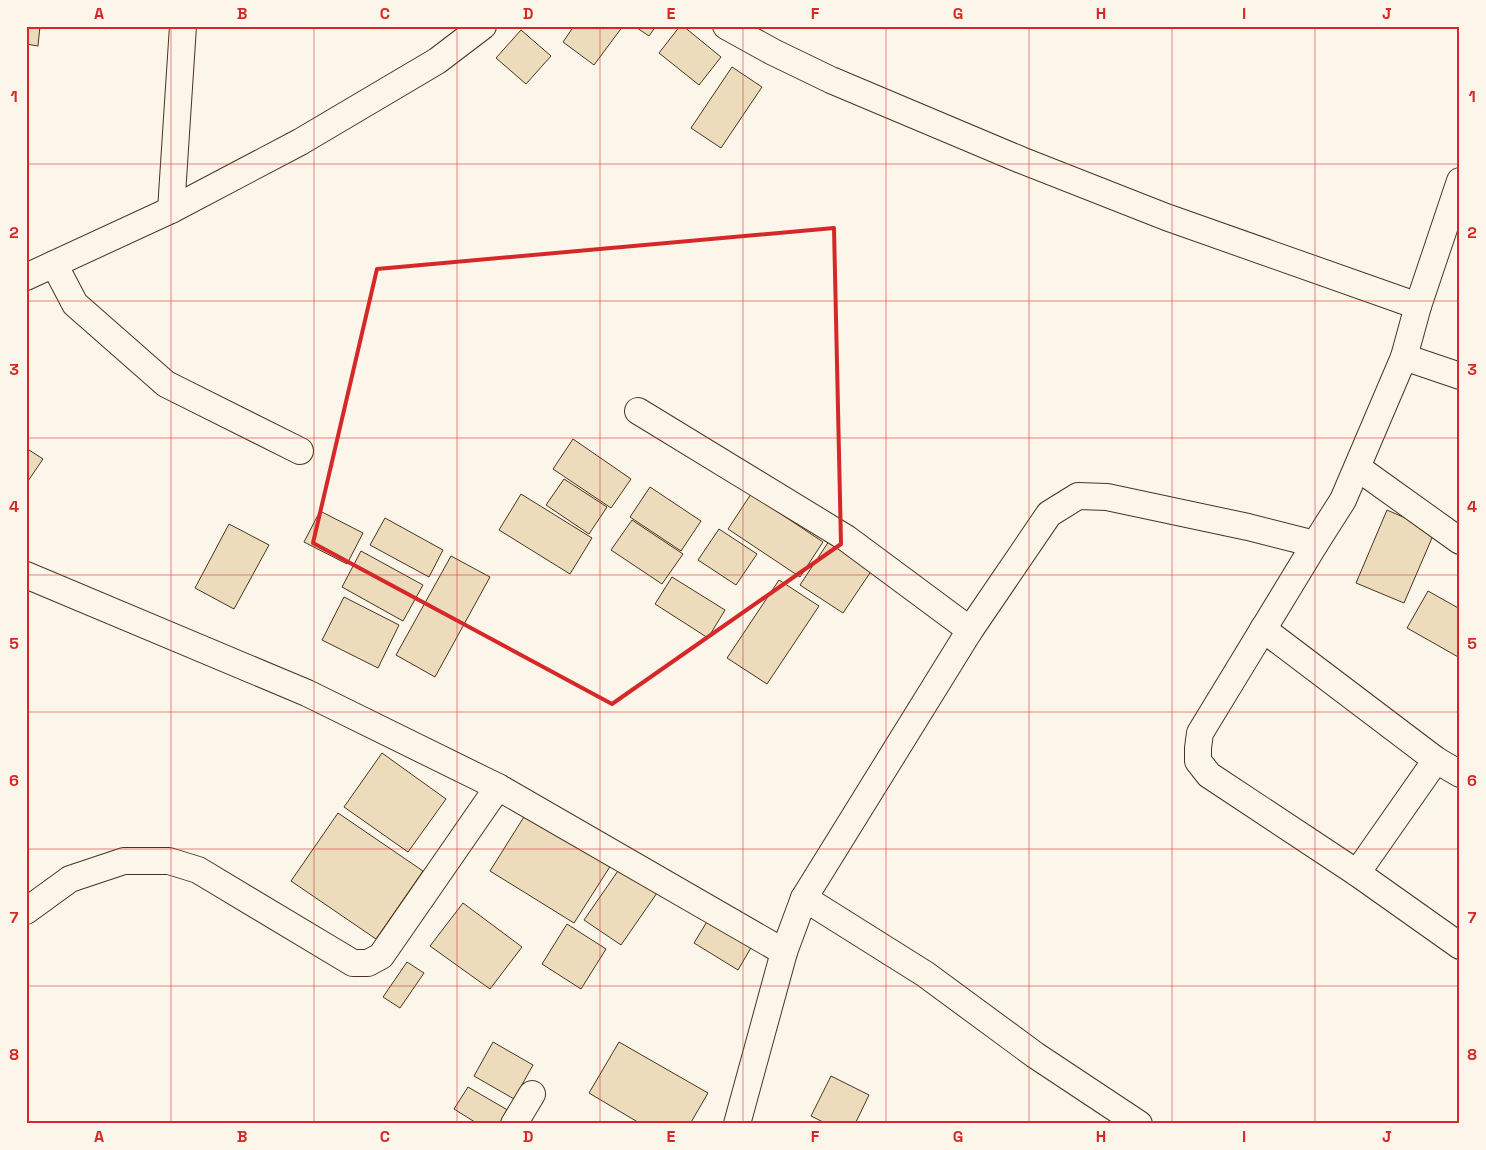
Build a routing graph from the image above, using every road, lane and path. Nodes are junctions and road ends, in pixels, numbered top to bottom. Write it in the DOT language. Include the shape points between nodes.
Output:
graph roads {
  1 [pos="183,26"];
  2 [pos="483,26"];
  3 [pos="726,26"];
  4 [pos="1460,180"];
  5 [pos="170,210"];
  6 [pos="54,264"];
  7 [pos="26,277"];
  8 [pos="1418,306"];
  9 [pos="1404,357"];
  10 [pos="1460,376"];
  11 [pos="638,411"];
  12 [pos="300,451"];
  13 [pos="1358,468"];
  14 [pos="1460,541"];
  15 [pos="1315,544"];
  16 [pos="26,574"];
  17 [pos="1263,629"];
  18 [pos="970,630"];
  19 [pos="1436,760"];
  20 [pos="1460,774"];
  21 [pos="498,788"];
  22 [pos="1357,873"];
  23 [pos="804,898"];
  24 [pos="26,911"];
  25 [pos="1460,946"];
  26 [pos="784,952"];
  27 [pos="532,1094"];
  28 [pos="514,1124"];
  29 [pos="736,1124"];
  30 [pos="1138,1124"];
  1 -- 5 [label="street"];
  2 -- 5 [label="street" via="437,61 300,142"];
  3 -- 8 [label="street" via="831,80 1021,160 1166,217"];
  4 -- 8 [label="street"];
  5 -- 6 [label="street"];
  6 -- 7 [label="street"];
  6 -- 12 [label="street" via="75,304 166,384"];
  8 -- 9 [label="street"];
  9 -- 10 [label="street"];
  9 -- 13 [label="street"];
  11 -- 18 [label="street" via="846,538"];
  13 -- 14 [label="street"];
  13 -- 15 [label="street" via="1343,500"];
  15 -- 17 [label="street"];
  15 -- 18 [label="street" via="1108,497 1078,496 1049,514"];
  16 -- 21 [label="street" via="307,693"];
  17 -- 19 [label="street"];
  17 -- 22 [label="street" via="1200,733 1198,761 1209,775"];
  18 -- 23 [label="street"];
  19 -- 20 [label="street"];
  19 -- 22 [label="street"];
  21 -- 24 [label="street" via="381,956 368,963 353,963 198,870 169,861 124,861 70,879"];
  21 -- 26 [label="street"];
  22 -- 25 [label="street"];
  23 -- 26 [label="street"];
  23 -- 30 [label="street" via="925,974 1035,1055"];
  26 -- 29 [label="street"];
  27 -- 28 [label="street"];
}
